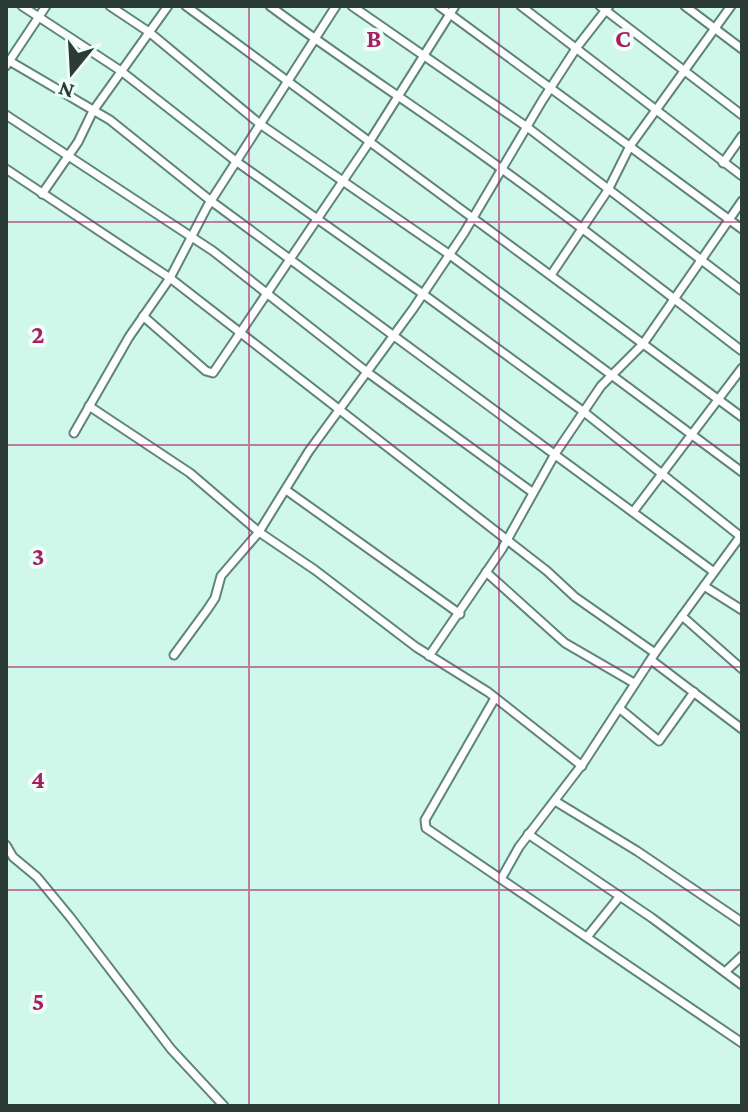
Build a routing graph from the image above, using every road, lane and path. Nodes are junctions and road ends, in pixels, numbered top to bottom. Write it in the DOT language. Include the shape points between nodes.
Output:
graph roads {
  1 [pos="22,6"];
  2 [pos="46,6"];
  3 [pos="110,6"];
  4 [pos="168,6"];
  5 [pos="186,6"];
  6 [pos="270,6"];
  7 [pos="336,6"];
  8 [pos="352,6"];
  9 [pos="439,6"];
  10 [pos="521,6"];
  11 [pos="685,6"];
  12 [pos="731,6"];
  13 [pos="605,7"];
  14 [pos="452,10"];
  15 [pos="38,17"];
  16 [pos="715,28"];
  17 [pos="149,32"];
  18 [pos="315,41"];
  19 [pos="577,47"];
  20 [pos="742,49"];
  21 [pos="423,57"];
  22 [pos="7,62"];
  23 [pos="121,71"];
  24 [pos="685,71"];
  25 [pos="289,81"];
  26 [pos="551,88"];
  27 [pos="399,95"];
  28 [pos="93,111"];
  29 [pos="656,111"];
  30 [pos="6,115"];
  31 [pos="742,115"];
  32 [pos="260,124"];
  33 [pos="527,127"];
  34 [pos="742,136"];
  35 [pos="370,141"];
  36 [pos="630,146"];
  37 [pos="68,156"];
  38 [pos="237,162"];
  39 [pos="723,163"];
  40 [pos="6,169"];
  41 [pos="502,169"];
  42 [pos="742,176"];
  43 [pos="341,181"];
  44 [pos="608,190"];
  45 [pos="42,194"];
  46 [pos="211,201"];
  47 [pos="742,201"];
  48 [pos="316,218"];
  49 [pos="474,218"];
  50 [pos="730,219"];
  51 [pos="742,229"];
  52 [pos="582,230"];
  53 [pos="192,236"];
  54 [pos="450,255"];
  55 [pos="290,259"];
  56 [pos="700,261"];
  57 [pos="551,275"];
  58 [pos="170,278"];
  59 [pos="742,291"];
  60 [pos="269,293"];
  61 [pos="423,294"];
  62 [pos="673,299"];
  63 [pos="143,316"];
  64 [pos="240,333"];
  65 [pos="393,335"];
  66 [pos="643,344"];
  67 [pos="742,351"];
  68 [pos="742,368"];
  69 [pos="367,372"];
  70 [pos="611,376"];
  71 [pos="717,398"];
  72 [pos="89,406"];
  73 [pos="338,410"];
  74 [pos="584,412"];
  75 [pos="742,417"];
  76 [pos="74,433"];
  77 [pos="692,435"];
  78 [pos="555,454"];
  79 [pos="742,472"];
  80 [pos="662,473"];
  81 [pos="286,490"];
  82 [pos="532,492"];
  83 [pos="633,512"];
  84 [pos="259,532"];
  85 [pos="741,535"];
  86 [pos="507,541"];
  87 [pos="486,572"];
  88 [pos="714,572"];
  89 [pos="704,586"];
  90 [pos="742,610"];
  91 [pos="460,614"];
  92 [pos="682,616"];
  93 [pos="174,655"];
  94 [pos="429,656"];
  95 [pos="653,656"];
  96 [pos="742,669"];
  97 [pos="634,683"];
  98 [pos="694,692"];
  99 [pos="495,698"];
  100 [pos="619,708"];
  101 [pos="742,729"];
  102 [pos="582,766"];
  103 [pos="555,801"];
  104 [pos="528,834"];
  105 [pos="6,845"];
  106 [pos="501,879"];
  107 [pos="620,896"];
  108 [pos="742,922"];
  109 [pos="587,937"];
  110 [pos="742,956"];
  111 [pos="725,972"];
  112 [pos="742,985"];
  113 [pos="742,1043"];
  114 [pos="224,1106"];
  1 -- 15 [label="street"];
  2 -- 15 [label="street"];
  3 -- 17 [label="street"];
  4 -- 17 [label="street"];
  5 -- 25 [label="street"];
  6 -- 18 [label="street"];
  7 -- 18 [label="street"];
  8 -- 21 [label="street"];
  9 -- 14 [label="street"];
  10 -- 19 [label="street"];
  11 -- 16 [label="street"];
  12 -- 16 [label="street"];
  13 -- 19 [label="street"];
  13 -- 24 [label="street"];
  14 -- 21 [label="street"];
  14 -- 26 [label="street"];
  15 -- 22 [label="street"];
  15 -- 23 [label="street"];
  16 -- 20 [label="street"];
  16 -- 24 [label="street"];
  17 -- 23 [label="street"];
  17 -- 32 [label="street"];
  18 -- 25 [label="street"];
  18 -- 27 [label="street"];
  19 -- 26 [label="street"];
  19 -- 29 [label="street"];
  21 -- 27 [label="street"];
  21 -- 33 [label="street"];
  22 -- 28 [label="street"];
  23 -- 28 [label="street"];
  23 -- 38 [label="street"];
  24 -- 29 [label="street"];
  24 -- 31 [label="street"];
  25 -- 32 [label="street"];
  25 -- 35 [label="street"];
  26 -- 33 [label="street"];
  26 -- 36 [label="street"];
  27 -- 35 [label="street"];
  27 -- 41 [label="street"];
  28 -- 37 [label="street"];
  28 -- 46 [label="street"];
  29 -- 36 [label="street"];
  29 -- 39 [label="street"];
  30 -- 37 [label="street"];
  32 -- 38 [label="street"];
  32 -- 43 [label="street"];
  33 -- 41 [label="street"];
  33 -- 44 [label="street"];
  34 -- 39 [label="street"];
  35 -- 43 [label="street"];
  35 -- 49 [label="street"];
  36 -- 44 [label="street"];
  36 -- 50 [label="street"];
  37 -- 45 [label="street"];
  37 -- 53 [label="street"];
  38 -- 46 [label="street"];
  38 -- 48 [label="street"];
  39 -- 42 [label="street"];
  40 -- 45 [label="street"];
  41 -- 49 [label="street"];
  41 -- 52 [label="street"];
  43 -- 48 [label="street"];
  43 -- 54 [label="street"];
  44 -- 52 [label="street"];
  44 -- 56 [label="street"];
  45 -- 58 [label="street"];
  46 -- 53 [label="street"];
  46 -- 55 [label="street"];
  47 -- 50 [label="street"];
  48 -- 55 [label="street"];
  48 -- 61 [label="street"];
  49 -- 54 [label="street"];
  49 -- 57 [label="street"];
  50 -- 51 [label="street"];
  50 -- 56 [label="street"];
  52 -- 57 [label="street"];
  52 -- 62 [label="street"];
  53 -- 58 [label="street"];
  53 -- 60 [label="street"];
  54 -- 61 [label="street"];
  54 -- 70 [label="street"];
  55 -- 60 [label="street"];
  55 -- 65 [label="street"];
  56 -- 59 [label="street"];
  56 -- 62 [label="street"];
  57 -- 66 [label="street"];
  58 -- 63 [label="street"];
  58 -- 64 [label="street"];
  60 -- 64 [label="street"];
  60 -- 69 [label="street"];
  61 -- 65 [label="street"];
  61 -- 74 [label="street"];
  62 -- 66 [label="street"];
  62 -- 67 [label="street"];
  63 -- 64 [label="street" via="209,373"];
  63 -- 72 [label="street"];
  64 -- 73 [label="street"];
  65 -- 69 [label="street"];
  65 -- 78 [label="street"];
  66 -- 70 [label="street"];
  66 -- 71 [label="street"];
  68 -- 71 [label="street"];
  69 -- 73 [label="street"];
  69 -- 82 [label="street"];
  70 -- 74 [label="street"];
  70 -- 77 [label="street"];
  71 -- 75 [label="street"];
  71 -- 77 [label="street"];
  72 -- 76 [label="street"];
  72 -- 84 [label="street" via="190,473"];
  73 -- 81 [label="street"];
  73 -- 86 [label="street"];
  74 -- 78 [label="street"];
  74 -- 80 [label="street"];
  77 -- 79 [label="street"];
  77 -- 80 [label="street"];
  78 -- 82 [label="street"];
  78 -- 83 [label="street"];
  80 -- 83 [label="street"];
  80 -- 85 [label="street"];
  81 -- 84 [label="street"];
  81 -- 91 [label="street"];
  82 -- 86 [label="street"];
  83 -- 88 [label="street"];
  84 -- 93 [label="street" via="221,576 215,598"];
  84 -- 94 [label="street"];
  85 -- 88 [label="street"];
  86 -- 87 [label="street"];
  86 -- 95 [label="street"];
  87 -- 91 [label="street"];
  87 -- 97 [label="street" via="565,643"];
  88 -- 89 [label="street"];
  89 -- 90 [label="street"];
  89 -- 92 [label="street"];
  91 -- 94 [label="street"];
  92 -- 95 [label="street"];
  92 -- 96 [label="street"];
  94 -- 99 [label="street"];
  95 -- 97 [label="street"];
  95 -- 98 [label="street"];
  97 -- 100 [label="street"];
  98 -- 100 [label="street" via="659,741"];
  98 -- 101 [label="street"];
  99 -- 102 [label="street"];
  99 -- 106 [label="street" via="424,824"];
  100 -- 102 [label="street"];
  102 -- 103 [label="street"];
  103 -- 104 [label="street"];
  103 -- 108 [label="street"];
  104 -- 106 [label="street"];
  104 -- 107 [label="street"];
  105 -- 114 [label="street" via="70,917 171,1049"];
  106 -- 109 [label="street"];
  107 -- 109 [label="street"];
  107 -- 111 [label="street"];
  109 -- 113 [label="street"];
  110 -- 111 [label="street"];
  111 -- 112 [label="street"];
}
